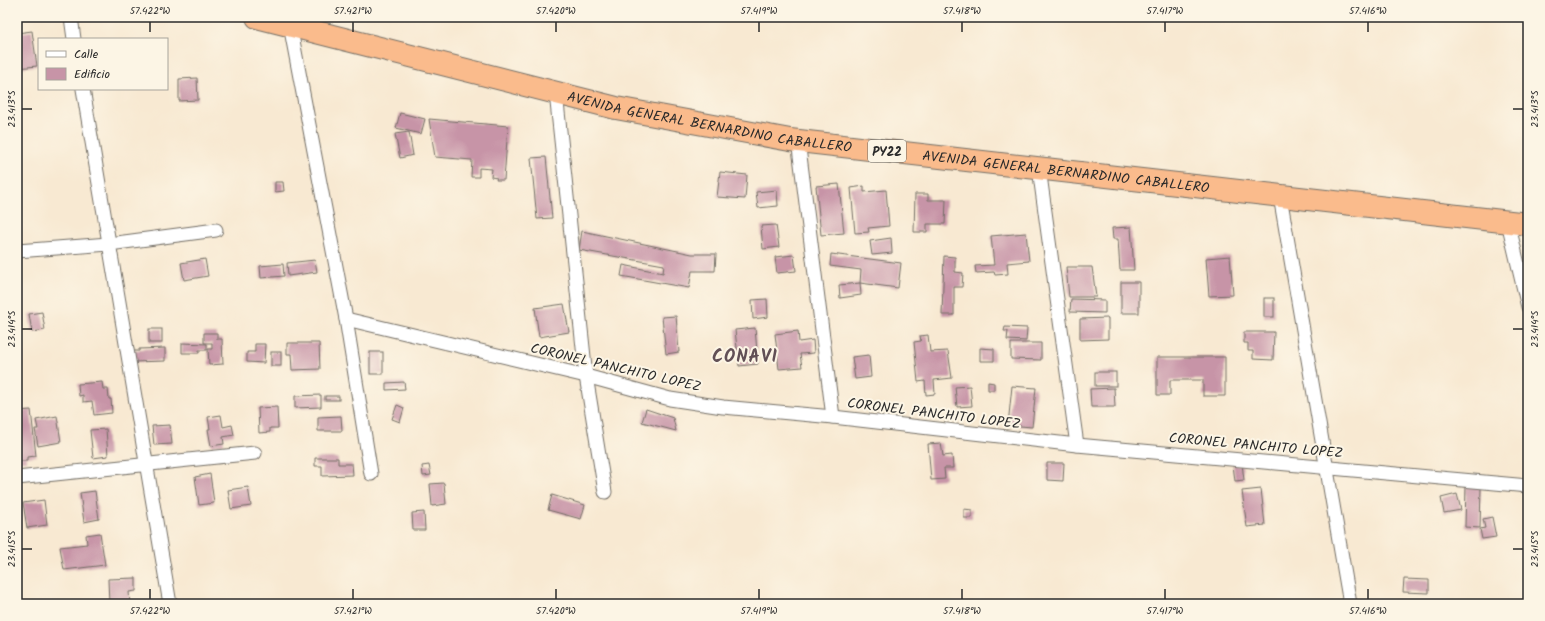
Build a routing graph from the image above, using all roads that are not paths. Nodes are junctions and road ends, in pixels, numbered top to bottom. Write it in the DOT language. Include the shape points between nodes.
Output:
graph roads {
  1 [pos="71,17"];
  2 [pos="257,17"];
  3 [pos="290,25"];
  4 [pos="74,38"];
  5 [pos="83,90"];
  6 [pos="556,92"];
  7 [pos="798,140"];
  8 [pos="1039,168"];
  9 [pos="1280,196"];
  10 [pos="1518,223"];
  11 [pos="216,230"];
  12 [pos="109,244"];
  13 [pos="17,251"];
  14 [pos="1528,307"];
  15 [pos="346,319"];
  16 [pos="586,376"];
  17 [pos="833,417"];
  18 [pos="1077,445"];
  19 [pos="254,453"];
  20 [pos="147,465"];
  21 [pos="1327,467"];
  22 [pos="371,474"];
  23 [pos="17,478"];
  24 [pos="1528,486"];
  25 [pos="605,492"];
  26 [pos="170,604"];
  27 [pos="1350,604"];
  1 -- 4 [label="street"];
  2 -- 3 [label="highway, AVENIDA GENERAL BERNARDINO CABALLERO / PY22"];
  3 -- 6 [label="highway, AVENIDA GENERAL BERNARDINO CABALLERO / PY22"];
  3 -- 15 [label="street"];
  5 -- 12 [label="street"];
  6 -- 7 [label="highway, AVENIDA GENERAL BERNARDINO CABALLERO / PY22" via="616,108"];
  6 -- 16 [label="street"];
  7 -- 8 [label="highway, AVENIDA GENERAL BERNARDINO CABALLERO / PY22"];
  7 -- 17 [label="street"];
  8 -- 9 [label="highway, AVENIDA GENERAL BERNARDINO CABALLERO / PY22"];
  8 -- 18 [label="street"];
  9 -- 10 [label="highway, AVENIDA GENERAL BERNARDINO CABALLERO / PY22"];
  9 -- 21 [label="street"];
  10 -- 14 [label="street"];
  11 -- 12 [label="street"];
  12 -- 13 [label="street"];
  12 -- 20 [label="street"];
  15 -- 16 [label="street, CORONEL PANCHITO LOPEZ"];
  15 -- 22 [label="street"];
  16 -- 17 [label="street, CORONEL PANCHITO LOPEZ" via="670,399 723,408"];
  16 -- 25 [label="street"];
  17 -- 18 [label="street, CORONEL PANCHITO LOPEZ"];
  18 -- 21 [label="street, CORONEL PANCHITO LOPEZ"];
  19 -- 20 [label="street"];
  20 -- 23 [label="street"];
  20 -- 26 [label="street"];
  21 -- 24 [label="street, CORONEL PANCHITO LOPEZ"];
  21 -- 27 [label="street"];
}
